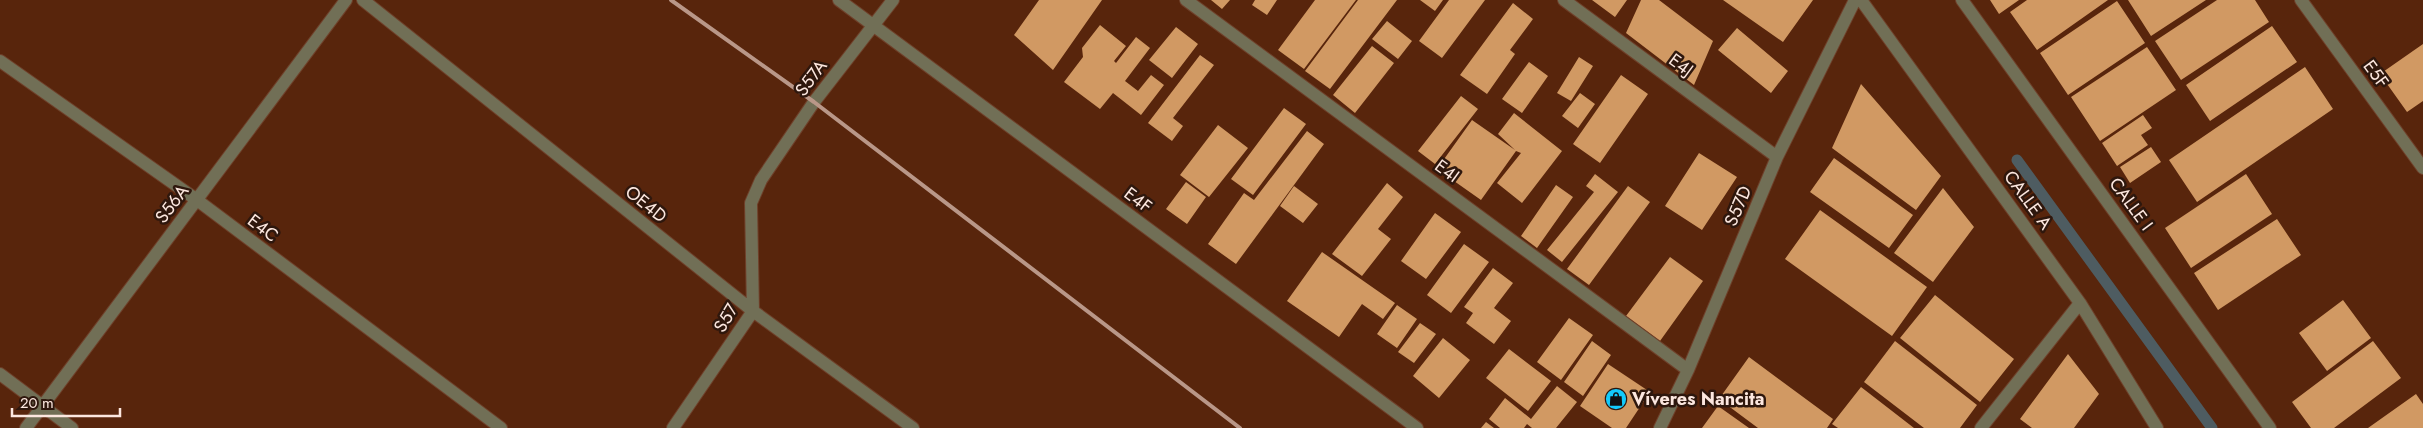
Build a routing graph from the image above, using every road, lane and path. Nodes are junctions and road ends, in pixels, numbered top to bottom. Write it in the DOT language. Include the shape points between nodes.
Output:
graph roads {
  1 [pos="346,0"];
  2 [pos="362,0"];
  3 [pos="839,0"];
  4 [pos="893,0"];
  5 [pos="1186,0"];
  6 [pos="1564,0"];
  7 [pos="1855,0"];
  8 [pos="1861,0"];
  9 [pos="1962,0"];
  10 [pos="2301,0"];
  11 [pos="873,25"];
  12 [pos="0,61"];
  13 [pos="1777,158"];
  14 [pos="2423,168"];
  15 [pos="761,180"];
  16 [pos="197,200"];
  17 [pos="2080,302"];
  18 [pos="753,311"];
  19 [pos="1688,370"];
  20 [pos="0,374"];
  21 [pos="43,406"];
  22 [pos="26,428"];
  23 [pos="72,428"];
  24 [pos="501,428"];
  25 [pos="673,428"];
  26 [pos="913,428"];
  27 [pos="1417,428"];
  28 [pos="1660,428"];
  29 [pos="1981,428"];
  30 [pos="2157,428"];
  31 [pos="2270,428"];
  1 -- 16 [label="street, S56A"];
  2 -- 18 [label="street, OE4D"];
  3 -- 11 [label="street, E4F"];
  4 -- 11 [label="street, S57A"];
  5 -- 19 [label="street, E4I"];
  6 -- 13 [label="street, E4J"];
  7 -- 13 [label="street, S57D"];
  8 -- 17 [label="street, CALLE A"];
  9 -- 31 [label="street, CALLE I"];
  10 -- 14 [label="street, E5F"];
  11 -- 15 [label="street, S57A" via="814,102"];
  11 -- 27 [label="street, E4F"];
  12 -- 16 [label="street, E4C"];
  13 -- 19 [label="street, S57D"];
  15 -- 18 [label="street, S57" via="752,203"];
  16 -- 21 [label="street, S56A"];
  16 -- 24 [label="street, E4C"];
  17 -- 29 [label="street"];
  17 -- 30 [label="street, CALLE A"];
  18 -- 25 [label="street, S57"];
  18 -- 26 [label="street, OE4D"];
  19 -- 28 [label="street, S57D"];
  20 -- 21 [label="street"];
  21 -- 22 [label="street, S56A"];
  21 -- 23 [label="street"];
}
